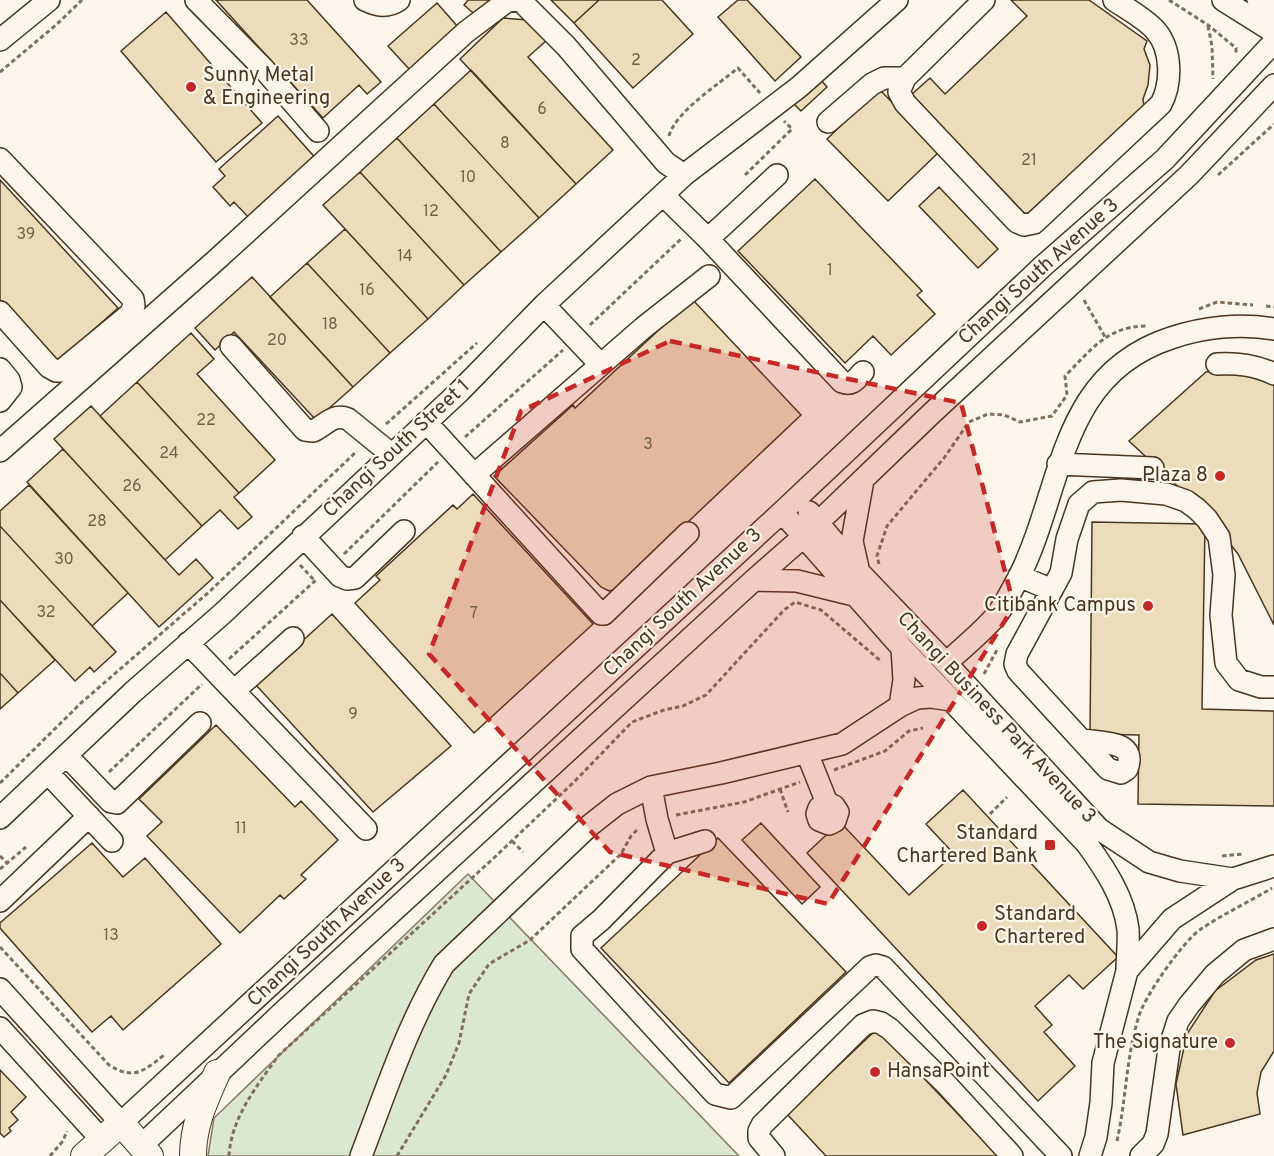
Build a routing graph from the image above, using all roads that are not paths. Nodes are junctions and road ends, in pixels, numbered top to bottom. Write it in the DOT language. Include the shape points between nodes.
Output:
graph roads {
  1 [pos="49,0"];
  2 [pos="196,0"];
  3 [pos="365,0"];
  4 [pos="399,0"];
  5 [pos="514,0"];
  6 [pos="897,0"];
  7 [pos="984,0"];
  8 [pos="1114,0"];
  9 [pos="1223,0"];
  10 [pos="1258,0"];
  11 [pos="1274,10"];
  12 [pos="1274,32"];
  13 [pos="0,40"];
  14 [pos="1274,42"];
  15 [pos="905,78"];
  16 [pos="1274,85"];
  17 [pos="828,122"];
  18 [pos="318,131"];
  19 [pos="0,159"];
  20 [pos="684,175"];
  21 [pos="777,175"];
  22 [pos="663,195"];
  23 [pos="701,232"];
  24 [pos="709,276"];
  25 [pos="544,305"];
  26 [pos="0,312"];
  27 [pos="1274,329"];
  28 [pos="231,346"];
  29 [pos="600,364"];
  30 [pos="1217,364"];
  31 [pos="0,369"];
  32 [pos="863,372"];
  33 [pos="1274,374"];
  34 [pos="0,401"];
  35 [pos="426,422"];
  36 [pos="0,451"];
  37 [pos="391,454"];
  38 [pos="1058,464"];
  39 [pos="1153,468"];
  40 [pos="474,475"];
  41 [pos="863,480"];
  42 [pos="790,505"];
  43 [pos="810,530"];
  44 [pos="404,531"];
  45 [pos="688,533"];
  46 [pos="303,536"];
  47 [pos="859,572"];
  48 [pos="1019,576"];
  49 [pos="754,580"];
  50 [pos="1052,590"];
  51 [pos="854,595"];
  52 [pos="294,638"];
  53 [pos="188,643"];
  54 [pos="903,648"];
  55 [pos="946,663"];
  56 [pos="1274,687"];
  57 [pos="234,691"];
  58 [pos="951,700"];
  59 [pos="900,706"];
  60 [pos="200,723"];
  61 [pos="1082,740"];
  62 [pos="807,753"];
  63 [pos="67,756"];
  64 [pos="48,773"];
  65 [pos="651,788"];
  66 [pos="827,803"];
  67 [pos="88,816"];
  68 [pos="0,818"];
  69 [pos="366,829"];
  70 [pos="112,841"];
  71 [pos="705,841"];
  72 [pos="667,853"];
  73 [pos="1274,866"];
  74 [pos="1233,879"];
  75 [pos="0,901"];
  76 [pos="1274,939"];
  77 [pos="1127,971"];
  78 [pos="0,989"];
  79 [pos="0,1028"];
  80 [pos="218,1073"];
  81 [pos="121,1123"];
  82 [pos="101,1151"];
  83 [pos="140,1153"];
  84 [pos="193,1156"];
  85 [pos="361,1156"];
  86 [pos="774,1156"];
  87 [pos="1012,1156"];
  88 [pos="1061,1156"];
  89 [pos="1089,1156"];
  90 [pos="1141,1156"];
  1 -- 13 [label="street"];
  2 -- 18 [label="street"];
  3 -- 4 [label="street" via="377,6"];
  5 -- 20 [label="street" via="522,2 566,46 666,163"];
  5 -- 36 [label="street" via="466,32"];
  6 -- 20 [label="street, Changi South Street 1" via="799,87"];
  7 -- 15 [label="street"];
  8 -- 15 [label="street" via="1157,32 1169,63 1166,94 1161,104 1034,223 1017,222 905,103 899,92"];
  9 -- 12 [label="street"];
  10 -- 11 [label="street"];
  14 -- 42 [label="street, Changi South Avenue 3" via="1165,159 1043,266"];
  15 -- 17 [label="street" via="884,78 872,84"];
  16 -- 41 [label="street, Changi South Avenue 3" via="1189,175"];
  19 -- 26 [label="street" via="133,299 134,306 130,314 61,371 49,367"];
  20 -- 22 [label="street, Changi South Street 1"];
  21 -- 23 [label="street"];
  22 -- 23 [label="street"];
  22 -- 25 [label="street, Changi South Street 1"];
  23 -- 32 [label="street" via="842,382 853,383"];
  24 -- 29 [label="street"];
  25 -- 29 [label="street"];
  25 -- 35 [label="street, Changi South Street 1"];
  27 -- 38 [label="street" via="1231,326 1183,333 1149,345 1116,367 1091,395"];
  28 -- 37 [label="street" via="305,430 314,431 341,417"];
  29 -- 40 [label="street"];
  30 -- 33 [label="street" via="1239,363"];
  31 -- 34 [label="street" via="11,387"];
  35 -- 37 [label="street, Changi South Street 1"];
  35 -- 40 [label="street"];
  37 -- 46 [label="street, Changi South Street 1"];
  38 -- 39 [label="street"];
  38 -- 48 [label="street"];
  40 -- 45 [label="street" via="601,614"];
  41 -- 43 [label="street, Changi South Avenue 3"];
  41 -- 47 [label="street" via="852,541"];
  42 -- 43 [label="street, Changi Business Park Avenue 3"];
  42 -- 81 [label="street, Changi South Avenue 3"];
  43 -- 47 [label="street, Changi Business Park Avenue 3"];
  43 -- 49 [label="street, Changi South Avenue 3"];
  43 -- 51 [label="street, Changi Business Park Avenue 3"];
  44 -- 46 [label="street" via="355,578 347,579"];
  46 -- 53 [label="street, Changi South Street 1"];
  47 -- 55 [label="street, Changi Business Park Avenue 3"];
  48 -- 50 [label="street"];
  48 -- 55 [label="street" via="997,615"];
  49 -- 51 [label="street" via="798,580"];
  49 -- 80 [label="street, Changi South Avenue 3"];
  50 -- 56 [label="street" via="1061,573 1079,504 1093,492 1166,494 1185,501 1207,519 1219,537 1226,663 1239,680"];
  50 -- 61 [label="street" via="1015,664"];
  51 -- 54 [label="street, Changi Business Park Avenue 3"];
  52 -- 57 [label="street"];
  53 -- 57 [label="street"];
  53 -- 63 [label="street, Changi South Street 1"];
  54 -- 58 [label="street, Changi Business Park Avenue 3"];
  54 -- 59 [label="street"];
  55 -- 74 [label="street, Changi Business Park Avenue 3" via="1099,829 1149,862"];
  57 -- 69 [label="street"];
  58 -- 59 [label="street" via="917,698"];
  58 -- 77 [label="street, Changi Business Park Avenue 3" via="1087,844 1107,872 1126,922"];
  59 -- 62 [label="street" via="842,744"];
  60 -- 63 [label="street" via="117,803 111,802"];
  62 -- 65 [label="street"];
  62 -- 66 [label="street"];
  63 -- 64 [label="street, Changi South Street 1"];
  64 -- 67 [label="street"];
  64 -- 68 [label="street, Changi South Street 1"];
  65 -- 72 [label="street"];
  65 -- 85 [label="street" via="617,804 589,826 444,964 423,1001"];
  67 -- 70 [label="street"];
  67 -- 75 [label="street"];
  71 -- 72 [label="street"];
  72 -- 88 [label="street" via="582,936 582,949 715,1094 731,1098 876,965 883,967"];
  73 -- 74 [label="street"];
  74 -- 77 [label="street" via="1172,918"];
  76 -- 90 [label="street" via="1244,950 1215,974 1178,1021 1169,1048 1157,1134"];
  77 -- 89 [label="street" via="1103,1063 1096,1137"];
  78 -- 81 [label="street"];
  79 -- 82 [label="street"];
  80 -- 83 [label="street, Changi South Avenue 3"];
  80 -- 84 [label="main road" via="195,1127"];
  81 -- 82 [label="main road, Changi South Avenue 3"];
  81 -- 83 [label="main road"];
  86 -- 87 [label="street" via="759,1138 762,1125 863,1024 873,1021 903,1041"];
}
